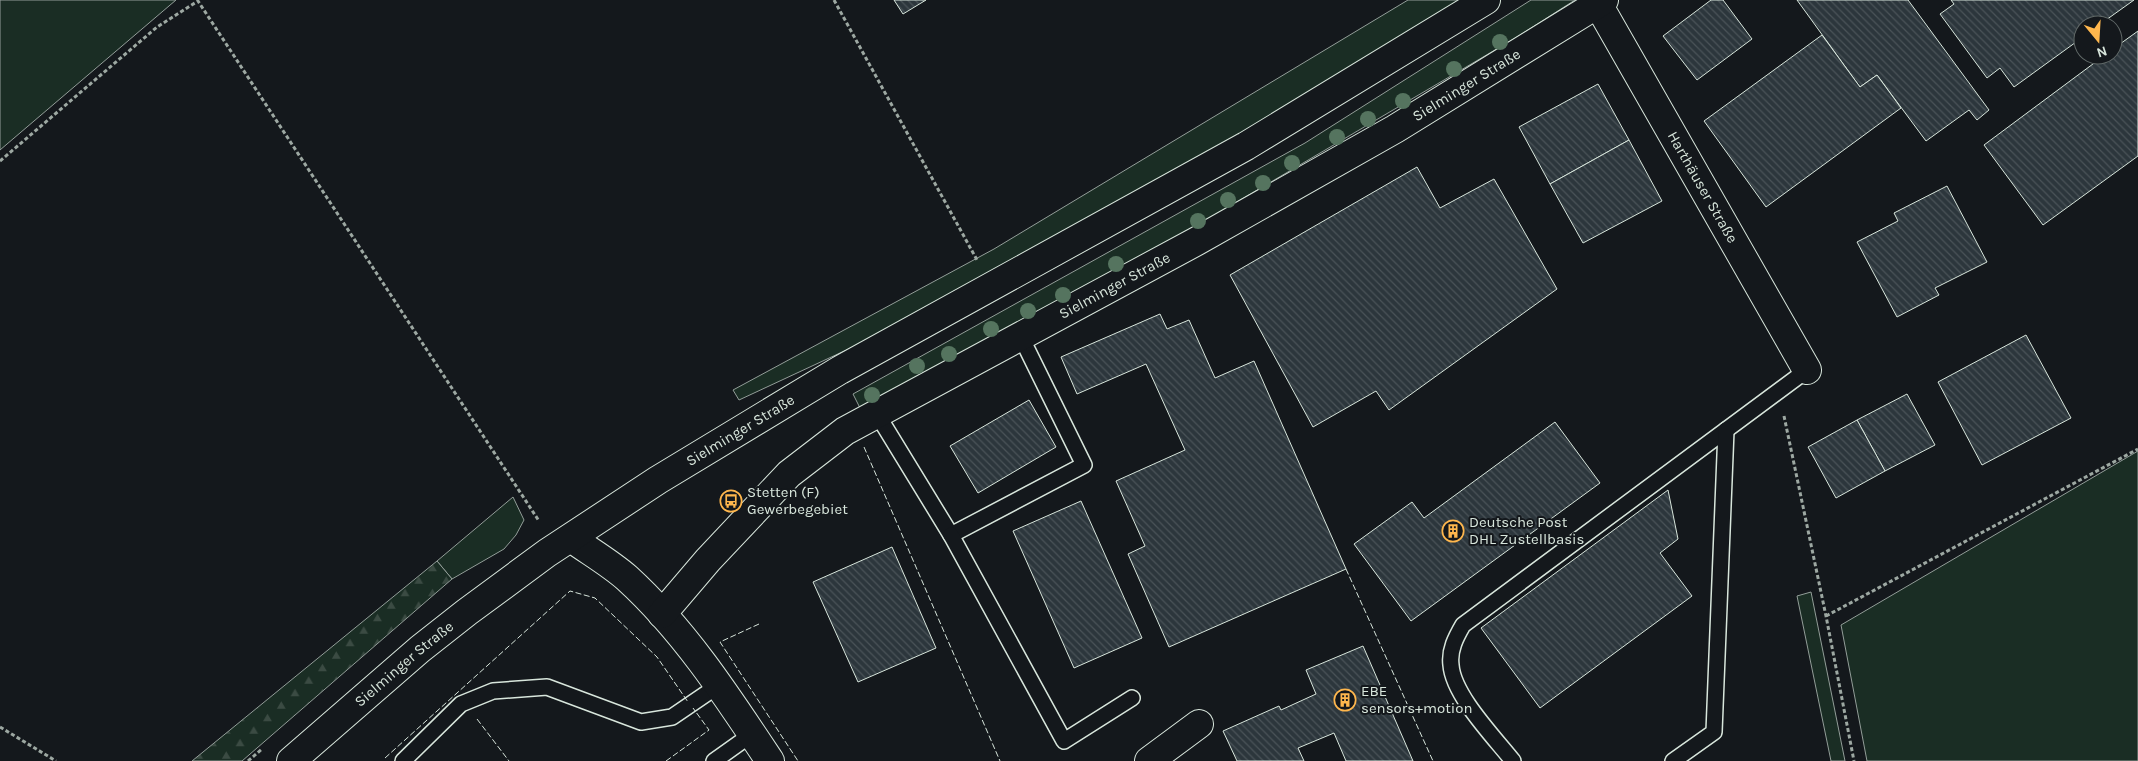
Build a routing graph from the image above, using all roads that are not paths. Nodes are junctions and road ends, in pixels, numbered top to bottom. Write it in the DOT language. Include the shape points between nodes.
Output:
graph roads {
  1 [pos="1486,0"];
  2 [pos="1601,2"];
  3 [pos="1020,335"];
  4 [pos="1807,370"];
  5 [pos="877,414"];
  6 [pos="1726,430"];
  7 [pos="951,534"];
  8 [pos="571,538"];
  9 [pos="662,614"];
  10 [pos="720,685"];
  11 [pos="1132,698"];
  12 [pos="1199,724"];
  13 [pos="752,734"];
  14 [pos="291,761"];
  15 [pos="403,761"];
  16 [pos="714,761"];
  17 [pos="770,761"];
  18 [pos="1149,761"];
  19 [pos="1513,761"];
  20 [pos="1673,761"];
  1 -- 8 [label="street, Sielminger Straße" via="1246,146 840,370 717,443"];
  2 -- 3 [label="street, Sielminger Straße" via="1378,139 1197,241"];
  2 -- 4 [label="street, Harthäuser Straße"];
  3 -- 5 [label="street, Sielminger Straße"];
  3 -- 7 [label="lane" via="1084,465"];
  4 -- 6 [label="lane"];
  5 -- 7 [label="lane"];
  5 -- 9 [label="street, Sielminger Straße" via="845,431 789,474"];
  6 -- 19 [label="lane" via="1463,625 1453,645 1450,665 1458,691"];
  6 -- 20 [label="lane" via="1714,732"];
  7 -- 11 [label="lane" via="1064,741"];
  8 -- 9 [label="street" via="626,577"];
  8 -- 14 [label="street, Sielminger Straße" via="420,649"];
  9 -- 10 [label="street"];
  10 -- 13 [label="street"];
  10 -- 15 [label="lane" via="672,717 641,722 547,687 493,691 462,704"];
  12 -- 18 [label="street"];
  13 -- 16 [label="lane"];
  13 -- 17 [label="street"];
}
